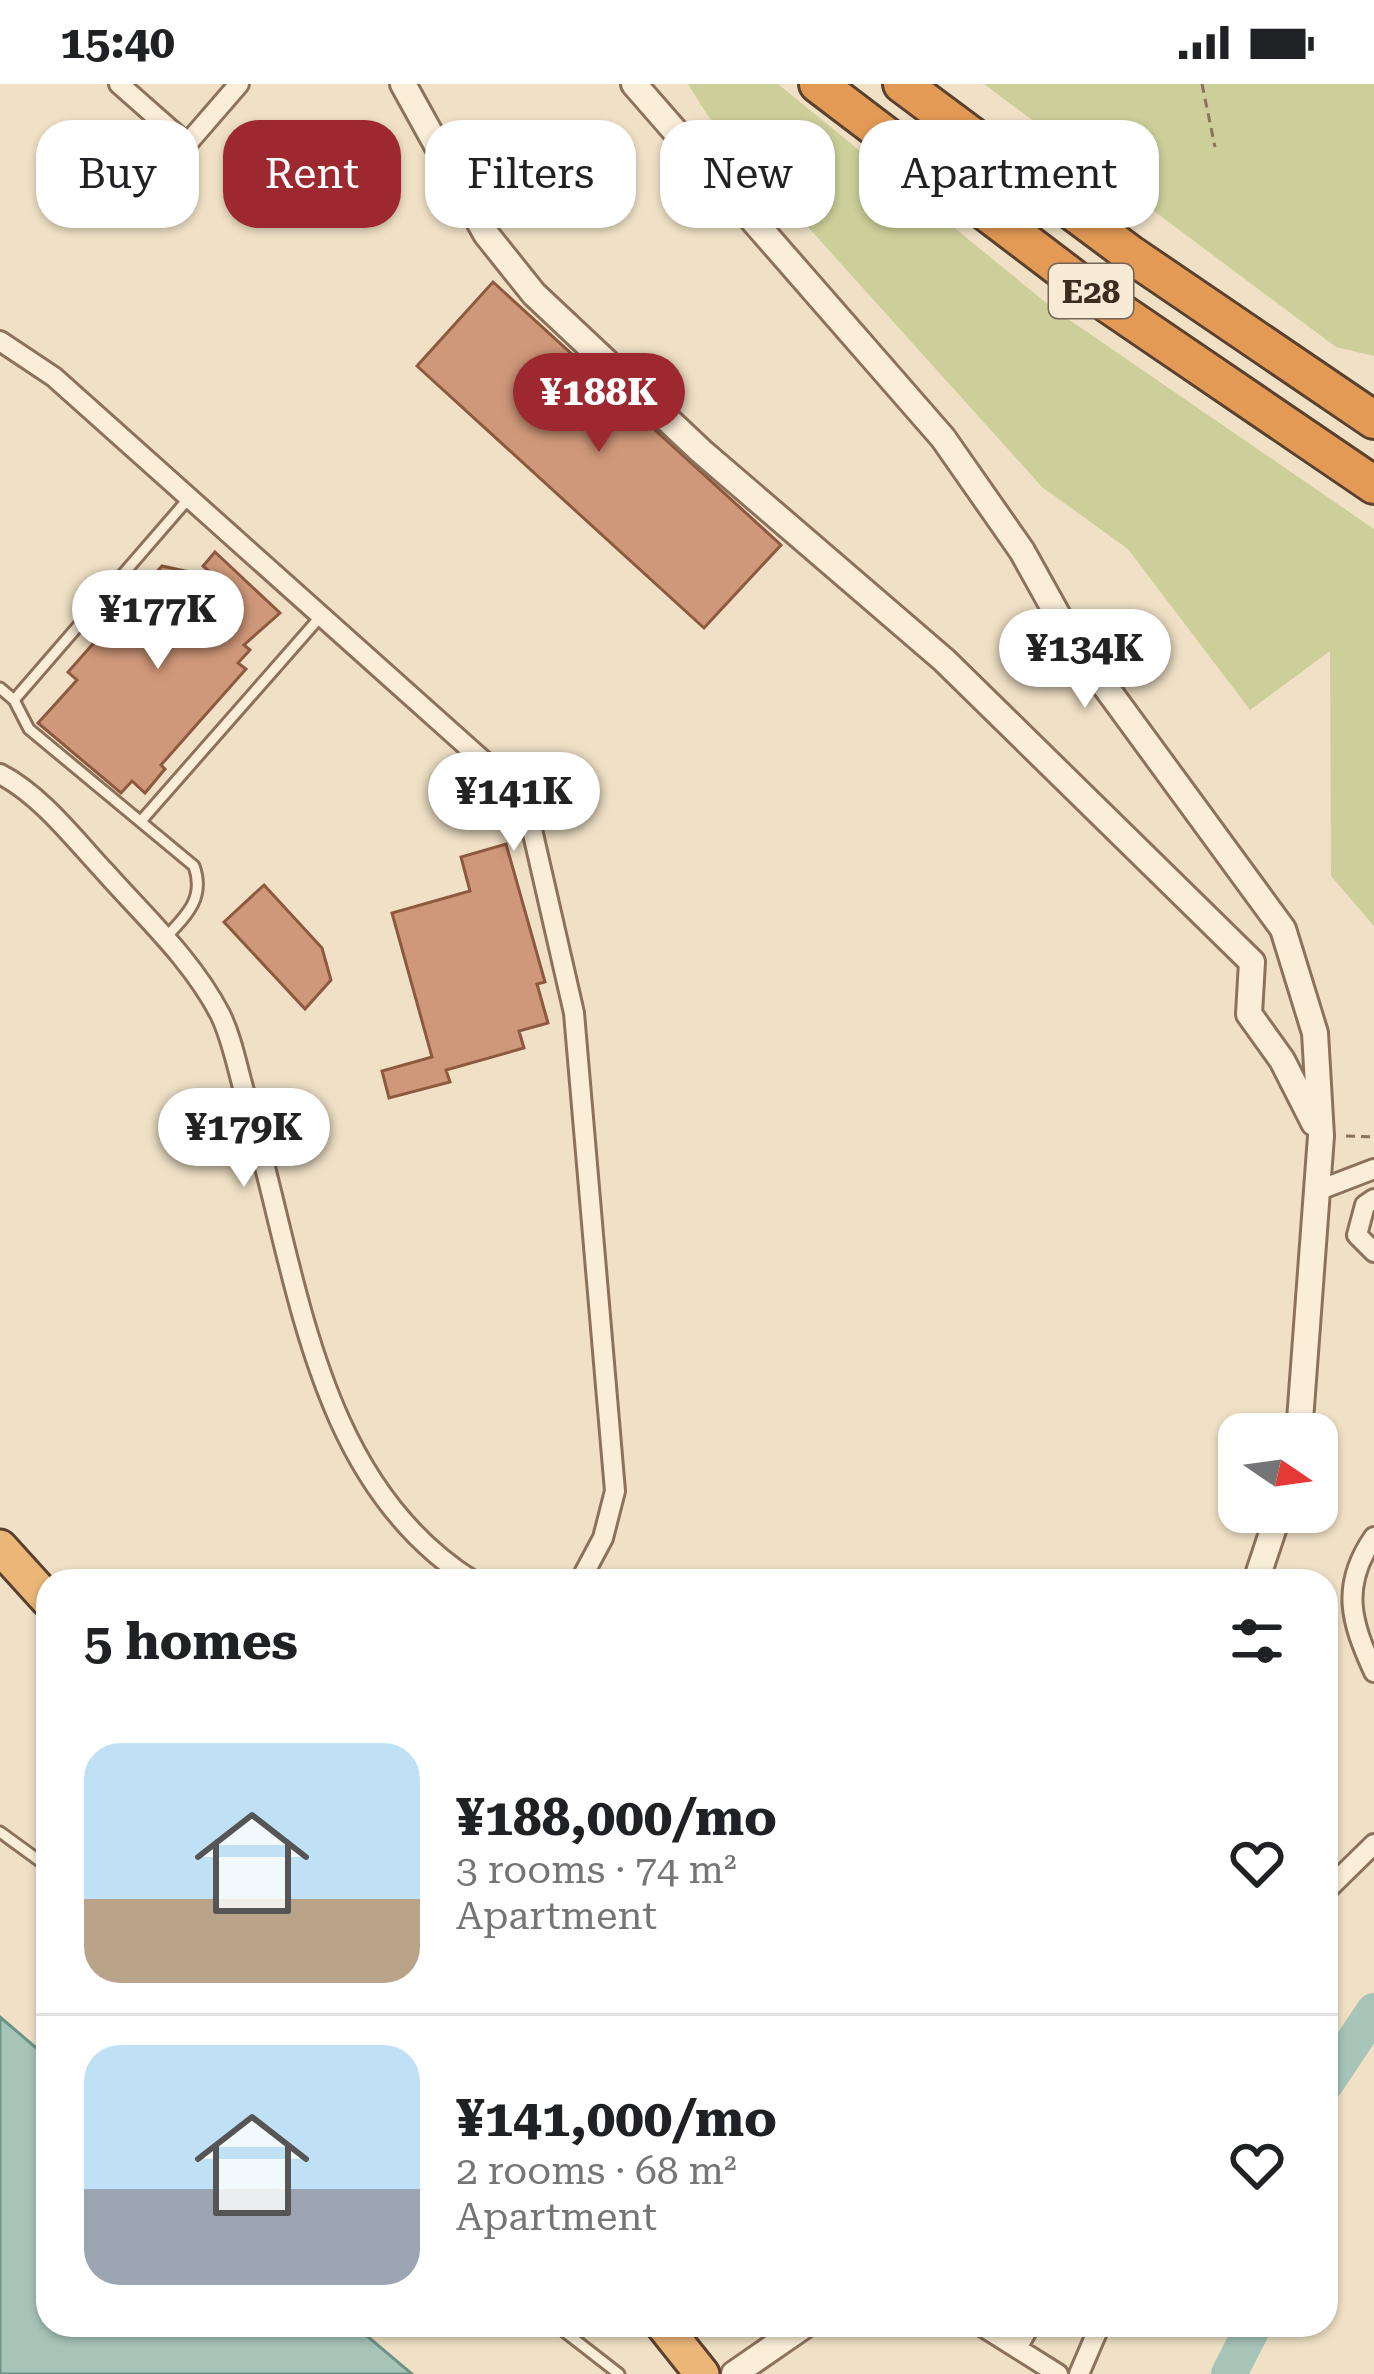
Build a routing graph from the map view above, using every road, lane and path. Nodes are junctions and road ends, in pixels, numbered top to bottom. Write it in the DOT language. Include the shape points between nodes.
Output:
graph roads {
  1 [pos="119,84"];
  2 [pos="239,84"];
  3 [pos="403,84"];
  4 [pos="634,84"];
  5 [pos="818,84"];
  6 [pos="902,84"];
  7 [pos="1202,84"];
  8 [pos="1215,146"];
  9 [pos="0,341"];
  10 [pos="1374,420"];
  11 [pos="1374,485"];
  12 [pos="189,498"];
  13 [pos="321,616"];
  14 [pos="0,688"];
  15 [pos="14,700"];
  16 [pos="0,774"];
  17 [pos="140,821"];
  18 [pos="165,938"];
  19 [pos="1321,1136"];
  20 [pos="1374,1137"];
  21 [pos="1374,1169"];
  22 [pos="1314,1192"];
  23 [pos="1374,1199"];
  24 [pos="1374,1252"];
  25 [pos="1300,1413"];
  26 [pos="1272,1533"];
  27 [pos="1374,1537"];
  28 [pos="0,1547"];
  29 [pos="453,1569"];
  30 [pos="586,1569"];
  31 [pos="1260,1569"];
  32 [pos="36,1587"];
  33 [pos="1374,1672"];
  34 [pos="0,1832"];
  35 [pos="1374,1844"];
  36 [pos="36,1858"];
  37 [pos="1338,1879"];
  38 [pos="571,2337"];
  39 [pos="673,2337"];
  40 [pos="788,2337"];
  41 [pos="999,2337"];
  42 [pos="1023,2337"];
  43 [pos="1095,2337"];
  44 [pos="1017,2348"];
  45 [pos="619,2374"];
  46 [pos="702,2374"];
  47 [pos="734,2374"];
  48 [pos="1058,2374"];
  49 [pos="1079,2374"];
  1 -- 2 [label="street" via="187,144"];
  3 -- 19 [label="street" via="486,234 534,294 944,660 1252,962 1249,1014"];
  4 -- 19 [label="street" via="943,438 1022,551 1072,641 1283,929 1315,1033"];
  5 -- 11 [label="highway, E28" via="1098,297"];
  6 -- 10 [label="highway, E28" via="1130,254"];
  7 -- 8 [label="path"];
  9 -- 12 [label="street" via="54,376"];
  12 -- 13 [label="street"];
  12 -- 15 [label="lane"];
  13 -- 17 [label="lane"];
  13 -- 30 [label="street" via="516,790 541,849 574,1013 615,1491"];
  14 -- 15 [label="lane"];
  15 -- 17 [label="lane" via="29,729"];
  16 -- 18 [label="street" via="64,828"];
  17 -- 18 [label="lane" via="164,835 199,879 194,904"];
  18 -- 29 [label="street" via="221,1016 346,1441 403,1527"];
  19 -- 20 [label="path"];
  19 -- 22 [label="street"];
  21 -- 22 [label="street"];
  22 -- 25 [label="street"];
  23 -- 24 [label="street" via="1357,1235"];
  26 -- 31 [label="street"];
  27 -- 33 [label="street" via="1357,1562 1351,1621"];
  28 -- 32 [label="highway"];
  34 -- 36 [label="lane"];
  35 -- 37 [label="street"];
  38 -- 45 [label="lane"];
  39 -- 46 [label="highway"];
  40 -- 47 [label="street"];
  41 -- 44 [label="street"];
  42 -- 44 [label="street"];
  43 -- 49 [label="street"];
  44 -- 48 [label="street"];
}
